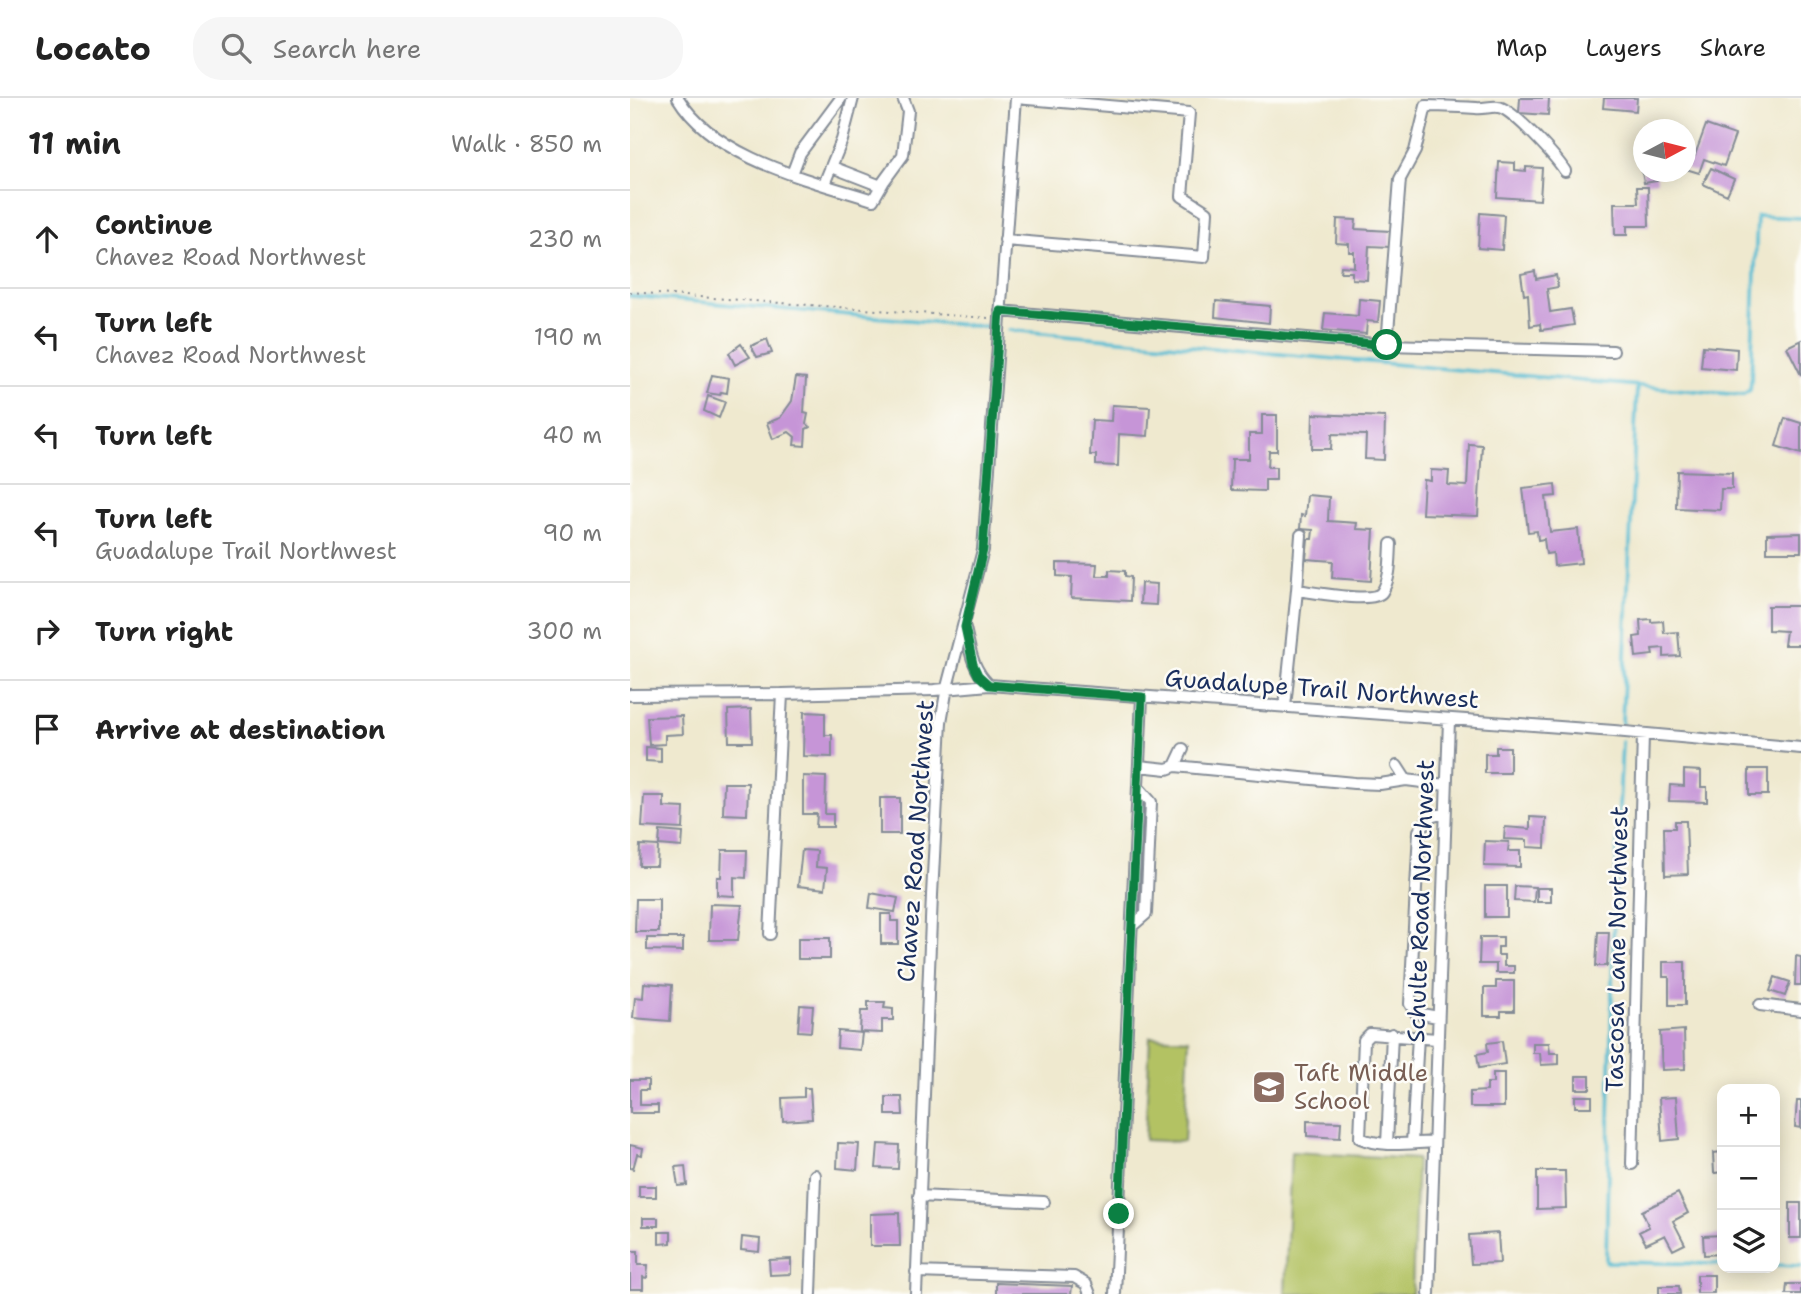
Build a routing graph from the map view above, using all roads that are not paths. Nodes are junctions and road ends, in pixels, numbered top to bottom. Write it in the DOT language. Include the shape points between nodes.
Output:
graph roads {
  1 [pos="678,98"];
  2 [pos="841,98"];
  3 [pos="853,98"];
  4 [pos="903,98"];
  5 [pos="1016,98"];
  6 [pos="832,167"];
  7 [pos="1565,171"];
  8 [pos="792,174"];
  9 [pos="824,184"];
  10 [pos="881,186"];
  11 [pos="1005,240"];
  12 [pos="999,315"];
  13 [pos="1387,345"];
  14 [pos="1613,351"];
  15 [pos="1301,535"];
  16 [pos="1391,544"];
  17 [pos="1297,590"];
  18 [pos="965,627"];
  19 [pos="989,685"];
  20 [pos="947,687"];
  21 [pos="782,694"];
  22 [pos="630,695"];
  23 [pos="1142,697"];
  24 [pos="1284,707"];
  25 [pos="1449,720"];
  26 [pos="1643,734"];
  27 [pos="1801,748"];
  28 [pos="1183,750"];
  29 [pos="1139,766"];
  30 [pos="1175,766"];
  31 [pos="1397,766"];
  32 [pos="1406,780"];
  33 [pos="1446,785"];
  34 [pos="1445,813"];
  35 [pos="770,934"];
  36 [pos="1760,1005"];
  37 [pos="1801,1010"];
  38 [pos="1438,1017"];
  39 [pos="1392,1034"];
  40 [pos="1418,1036"];
  41 [pos="1437,1039"];
  42 [pos="1434,1142"];
  43 [pos="1412,1143"];
  44 [pos="1387,1144"];
  45 [pos="1632,1164"];
  46 [pos="814,1175"];
  47 [pos="919,1196"];
  48 [pos="1044,1202"];
  49 [pos="916,1272"];
  50 [pos="811,1294"];
  51 [pos="916,1294"];
  52 [pos="1090,1294"];
  53 [pos="1115,1294"];
  54 [pos="1429,1294"];
  1 -- 8 [label="street" via="709,133 736,151"];
  2 -- 8 [label="street" via="800,153"];
  3 -- 6 [label="street"];
  4 -- 10 [label="street" via="908,111 903,155"];
  5 -- 11 [label="street, Chavez Road Northwest"];
  5 -- 11 [label="street" via="1189,113 1182,196 1207,212 1204,257"];
  6 -- 9 [label="street"];
  6 -- 10 [label="street"];
  7 -- 13 [label="street" via="1542,142 1499,106 1426,106 1415,151 1400,179"];
  8 -- 9 [label="street"];
  9 -- 10 [label="street" via="873,200"];
  11 -- 12 [label="street, Chavez Road Northwest"];
  12 -- 13 [label="street"];
  12 -- 18 [label="street, Chavez Road Northwest" via="983,550"];
  13 -- 14 [label="street"];
  15 -- 17 [label="street"];
  16 -- 17 [label="street" via="1389,574 1382,593 1375,597"];
  17 -- 24 [label="street"];
  18 -- 19 [label="street" via="973,664"];
  18 -- 20 [label="street, Chavez Road Northwest"];
  19 -- 20 [label="street, Guadalupe Trail Northwest"];
  19 -- 23 [label="street, Guadalupe Trail Northwest"];
  20 -- 21 [label="street, Guadalupe Trail Northwest"];
  20 -- 47 [label="street, Chavez Road Northwest" via="941,722"];
  21 -- 22 [label="street, Guadalupe Trail Northwest"];
  21 -- 35 [label="street"];
  23 -- 24 [label="street, Guadalupe Trail Northwest"];
  23 -- 29 [label="street"];
  24 -- 25 [label="street, Guadalupe Trail Northwest"];
  25 -- 26 [label="street, Guadalupe Trail Northwest"];
  25 -- 33 [label="street, Schulte Road Northwest"];
  26 -- 27 [label="street, Guadalupe Trail Northwest"];
  26 -- 45 [label="street, Tascosa Lane Northwest"];
  28 -- 30 [label="street"];
  29 -- 30 [label="street"];
  29 -- 53 [label="street"];
  30 -- 32 [label="street" via="1354,783"];
  31 -- 32 [label="street"];
  32 -- 33 [label="street"];
  33 -- 34 [label="street, Schulte Road Northwest"];
  34 -- 38 [label="street, Schulte Road Northwest"];
  34 -- 38 [label="street" via="1430,817 1419,831 1410,1004 1416,1013"];
  36 -- 37 [label="street"];
  38 -- 41 [label="street, Schulte Road Northwest"];
  39 -- 40 [label="street"];
  39 -- 44 [label="street"];
  39 -- 44 [label="street" via="1370,1034 1364,1040 1360,1138"];
  40 -- 41 [label="street"];
  40 -- 43 [label="street"];
  41 -- 42 [label="street, Schulte Road Northwest"];
  42 -- 43 [label="street"];
  42 -- 54 [label="street, Schulte Road Northwest"];
  43 -- 44 [label="street"];
  46 -- 50 [label="street"];
  47 -- 48 [label="street"];
  47 -- 49 [label="street, Chavez Road Northwest"];
  49 -- 51 [label="street, Chavez Road Northwest"];
  49 -- 52 [label="street" via="1074,1277 1086,1284"];
}
